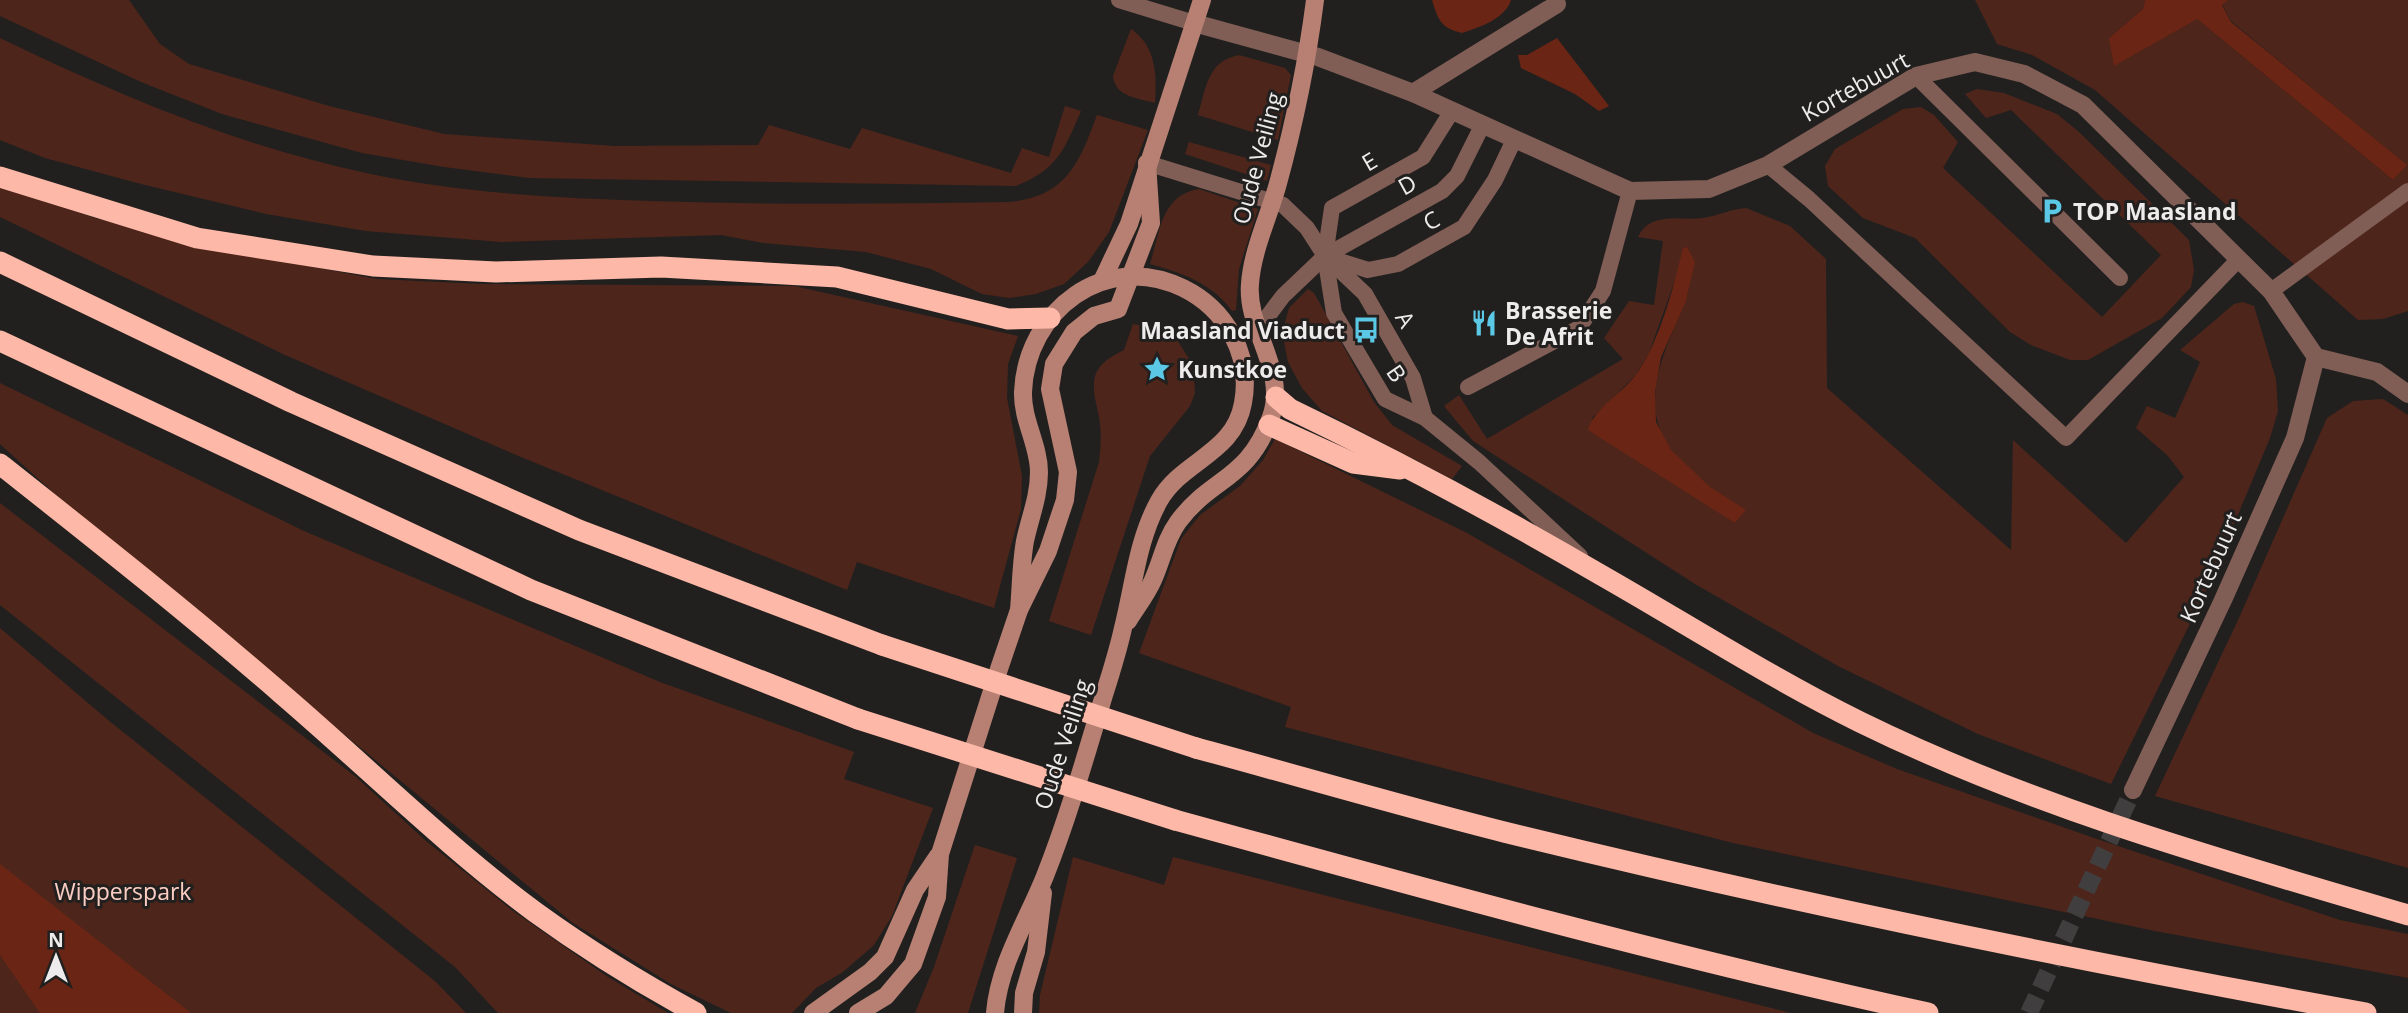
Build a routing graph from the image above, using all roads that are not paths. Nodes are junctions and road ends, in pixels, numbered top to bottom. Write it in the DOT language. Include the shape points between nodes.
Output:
graph roads {
  1 [pos="1119,0"];
  2 [pos="1202,0"];
  3 [pos="1315,0"];
  4 [pos="1555,0"];
  5 [pos="1194,23"];
  6 [pos="1308,55"];
  7 [pos="1916,76"];
  8 [pos="1413,93"];
  9 [pos="1452,111"];
  10 [pos="1483,124"];
  11 [pos="1514,140"];
  12 [pos="1147,163"];
  13 [pos="1768,166"];
  14 [pos="0,177"];
  15 [pos="1630,191"];
  16 [pos="2408,191"];
  17 [pos="1272,202"];
  18 [pos="1325,256"];
  19 [pos="2238,260"];
  20 [pos="0,262"];
  21 [pos="1130,277"];
  22 [pos="2120,278"];
  23 [pos="1102,281"];
  24 [pos="2271,291"];
  25 [pos="1050,318"];
  26 [pos="1259,328"];
  27 [pos="0,341"];
  28 [pos="2316,357"];
  29 [pos="1468,387"];
  30 [pos="2408,394"];
  31 [pos="1276,397"];
  32 [pos="1244,400"];
  33 [pos="1425,418"];
  34 [pos="1269,425"];
  35 [pos="0,464"];
  36 [pos="1413,471"];
  37 [pos="1598,573"];
  38 [pos="1019,610"];
  39 [pos="1124,626"];
  40 [pos="2133,790"];
  41 [pos="940,854"];
  42 [pos="1045,876"];
  43 [pos="2408,915"];
  44 [pos="696,1013"];
  45 [pos="813,1013"];
  46 [pos="858,1013"];
  47 [pos="995,1013"];
  48 [pos="1023,1013"];
  49 [pos="1928,1013"];
  50 [pos="2366,1013"];
  1 -- 5 [label="lane"];
  2 -- 5 [label="main road"];
  3 -- 6 [label="main road, Oude Veiling"];
  4 -- 8 [label="street" via="1557,4"];
  5 -- 6 [label="street, Kortebuurt"];
  5 -- 12 [label="main road"];
  6 -- 8 [label="street, Kortebuurt"];
  6 -- 17 [label="main road, Oude Veiling"];
  7 -- 13 [label="street, Kortebuurt"];
  7 -- 19 [label="street, Kortebuurt" via="1975,62 2024,74 2083,105"];
  7 -- 22 [label="lane"];
  8 -- 9 [label="street, Kortebuurt"];
  9 -- 10 [label="street, Kortebuurt"];
  9 -- 18 [label="lane, E" via="1423,157 1332,208"];
  10 -- 11 [label="street, Kortebuurt"];
  10 -- 18 [label="lane, D" via="1457,176 1442,191"];
  11 -- 15 [label="street, Kortebuurt"];
  11 -- 18 [label="lane, C" via="1464,227 1398,264 1375,269"];
  12 -- 17 [label="lane"];
  12 -- 21 [label="main road" via="1151,223"];
  12 -- 23 [label="main road" via="1129,224"];
  13 -- 15 [label="street, Kortebuurt" via="1709,189"];
  13 -- 19 [label="lane" via="2066,438"];
  14 -- 25 [label="highway" via="197,238 373,266 496,272 661,267 837,277 1008,319"];
  15 -- 29 [label="lane" via="1603,291 1579,328"];
  16 -- 24 [label="lane"];
  17 -- 18 [label="lane" via="1283,205 1307,228"];
  17 -- 26 [label="main road, Oude Veiling" via="1250,283"];
  18 -- 26 [label="lane, D" via="1283,296"];
  18 -- 33 [label="lane, A" via="1365,294 1413,378"];
  18 -- 33 [label="lane, B" via="1334,313 1385,399"];
  19 -- 24 [label="street, Kortebuurt"];
  20 -- 50 [label="highway, bridge" via="291,402 567,524 882,645 1196,748 1504,831 1838,908 2176,979"];
  21 -- 23 [label="main road"];
  21 -- 32 [label="main road" via="1171,283 1218,314 1240,350"];
  21 -- 38 [label="main road" via="1118,309 1094,316 1074,331 1054,364 1052,402 1066,458 1065,500 1048,551"];
  23 -- 25 [label="main road" via="1062,304"];
  24 -- 28 [label="street, Kortebuurt"];
  25 -- 38 [label="main road" via="1031,346 1023,387 1039,471 1037,500 1025,542"];
  26 -- 31 [label="main road, Oude Veiling" via="1274,374"];
  27 -- 49 [label="highway, bridge" via="531,590 858,719 1175,820 1487,906"];
  28 -- 30 [label="street" via="2378,372"];
  28 -- 40 [label="street, Kortebuurt" via="2295,438"];
  31 -- 34 [label="main road"];
  31 -- 36 [label="highway" via="1290,409"];
  32 -- 34 [label="main road" via="1254,415"];
  32 -- 39 [label="main road, Oude Veiling" via="1230,436 1164,492 1133,572"];
  33 -- 37 [label="lane, B"];
  34 -- 36 [label="highway" via="1353,463"];
  34 -- 39 [label="main road, Oude Veiling" via="1241,469 1183,516 1162,551 1153,580"];
  35 -- 44 [label="highway" via="138,572 534,911"];
  36 -- 37 [label="highway"];
  37 -- 43 [label="highway" via="1782,681 1949,763 2158,841"];
  38 -- 41 [label="main road"];
  39 -- 42 [label="main road, Oude Veiling"];
  41 -- 45 [label="main road" via="915,890 885,957"];
  41 -- 46 [label="main road" via="937,897 913,964 898,985"];
  42 -- 47 [label="main road, Oude Veiling" via="1013,945"];
  42 -- 48 [label="main road, Oude Veiling"];
}
